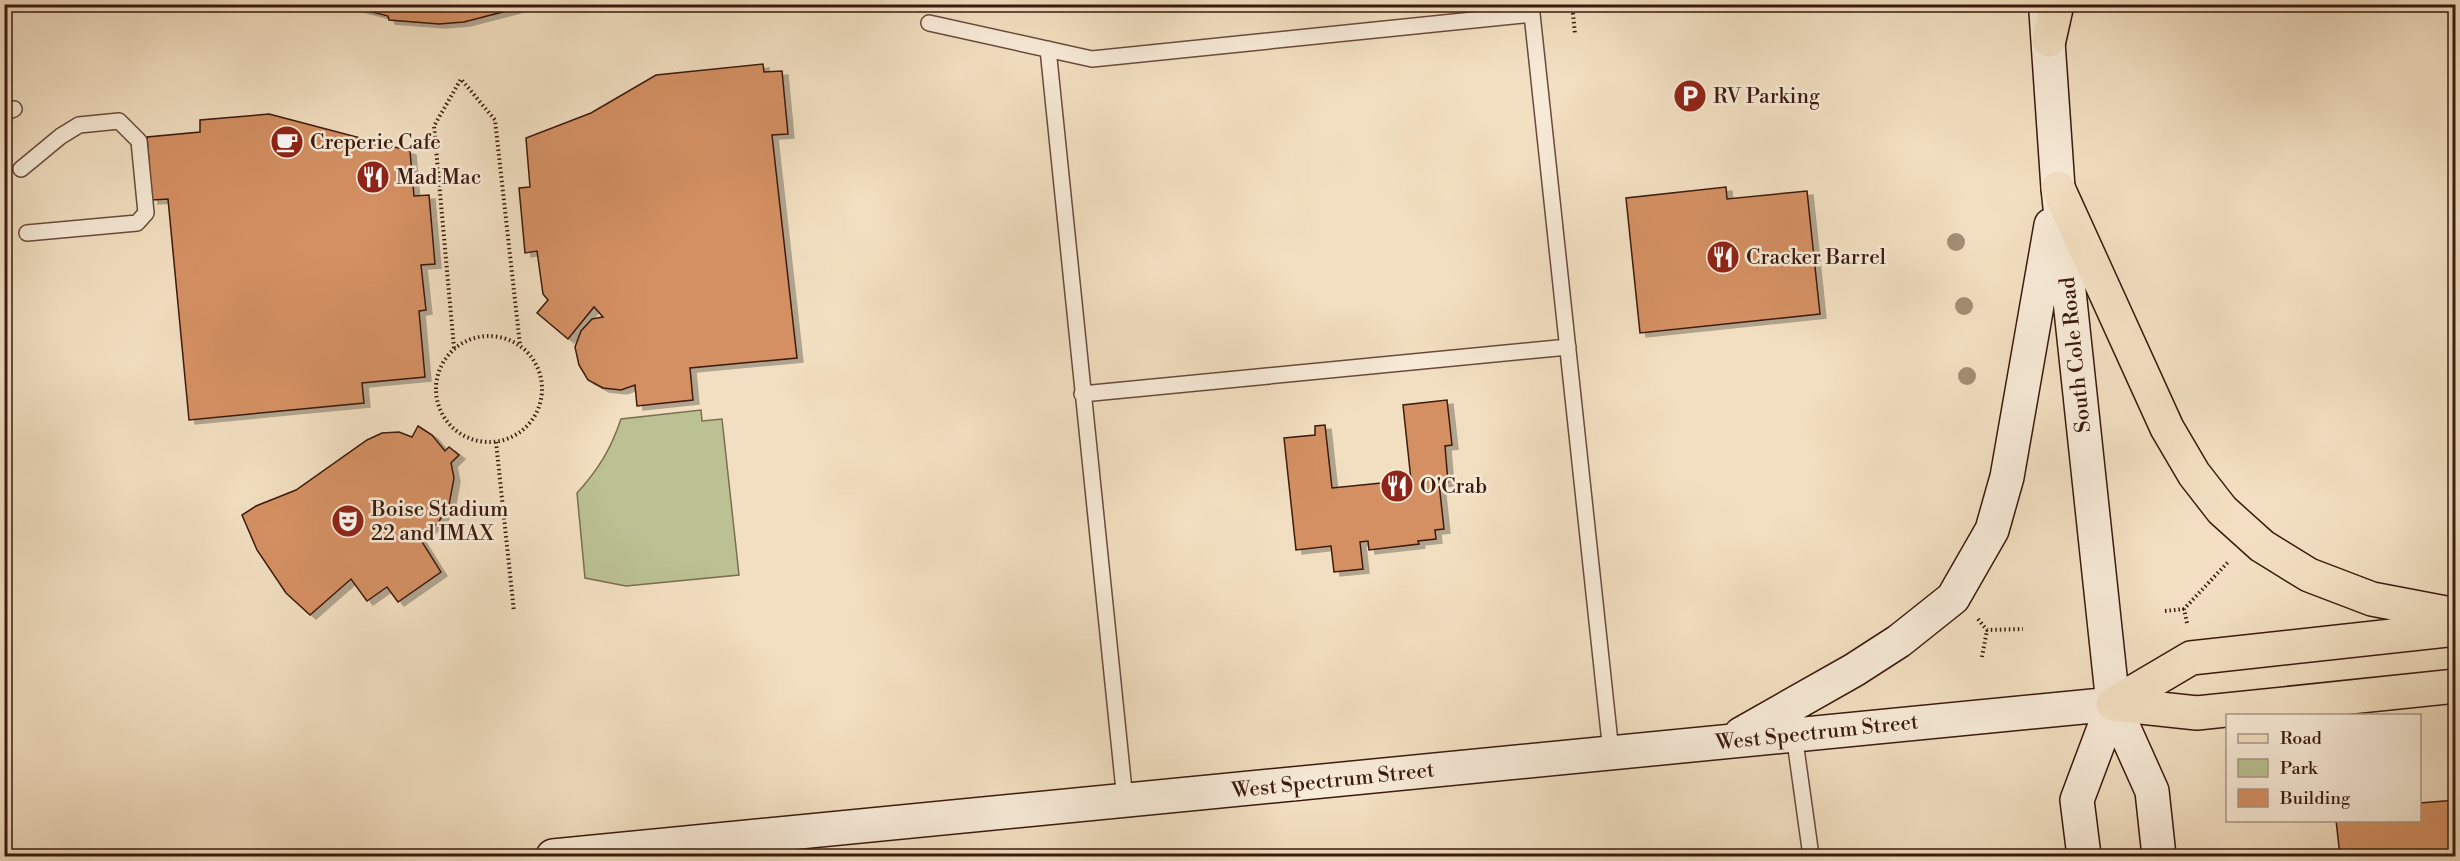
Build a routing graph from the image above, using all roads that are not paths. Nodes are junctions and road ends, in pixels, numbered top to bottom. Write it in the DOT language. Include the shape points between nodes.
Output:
graph roads {
  1 [pos="2045,4"];
  2 [pos="2057,4"];
  3 [pos="929,23"];
  4 [pos="2049,40"];
  5 [pos="1048,49"];
  6 [pos="21,169"];
  7 [pos="2058,188"];
  8 [pos="27,233"];
  9 [pos="1568,347"];
  10 [pos="1082,394"];
  11 [pos="2456,615"];
  12 [pos="2456,629"];
  13 [pos="2456,686"];
  14 [pos="2113,704"];
  15 [pos="1794,734"];
  16 [pos="1729,741"];
  17 [pos="1611,752"];
  18 [pos="1125,800"];
  19 [pos="553,856"];
  20 [pos="1811,856"];
  21 [pos="2084,856"];
  22 [pos="2159,856"];
  1 -- 4 [label="main road, South Cole Road"];
  2 -- 4 [label="main road"];
  3 -- 5 [label="lane"];
  4 -- 7 [label="main road, South Cole Road"];
  5 -- 9 [label="lane" via="1092,59 1532,14"];
  5 -- 10 [label="lane"];
  6 -- 8 [label="lane" via="79,125 118,121 139,141 146,213 137,223"];
  7 -- 11 [label="main road" via="2167,428 2194,474 2222,510 2262,546 2308,575 2372,599"];
  7 -- 14 [label="main road, South Cole Road"];
  7 -- 16 [label="main road" via="2007,477 1992,530 1953,597 1899,641 1854,670"];
  9 -- 10 [label="lane"];
  9 -- 17 [label="lane"];
  10 -- 18 [label="lane"];
  12 -- 14 [label="main road" via="2191,658"];
  13 -- 14 [label="main road" via="2197,713"];
  14 -- 15 [label="main road, West Spectrum Street"];
  14 -- 21 [label="main road, South Cole Road" via="2077,800"];
  14 -- 22 [label="main road, South Cole Road" via="2152,791"];
  15 -- 16 [label="main road, West Spectrum Street"];
  15 -- 20 [label="lane"];
  16 -- 17 [label="main road, West Spectrum Street"];
  17 -- 18 [label="main road, West Spectrum Street"];
  18 -- 19 [label="main road, West Spectrum Street"];
}
